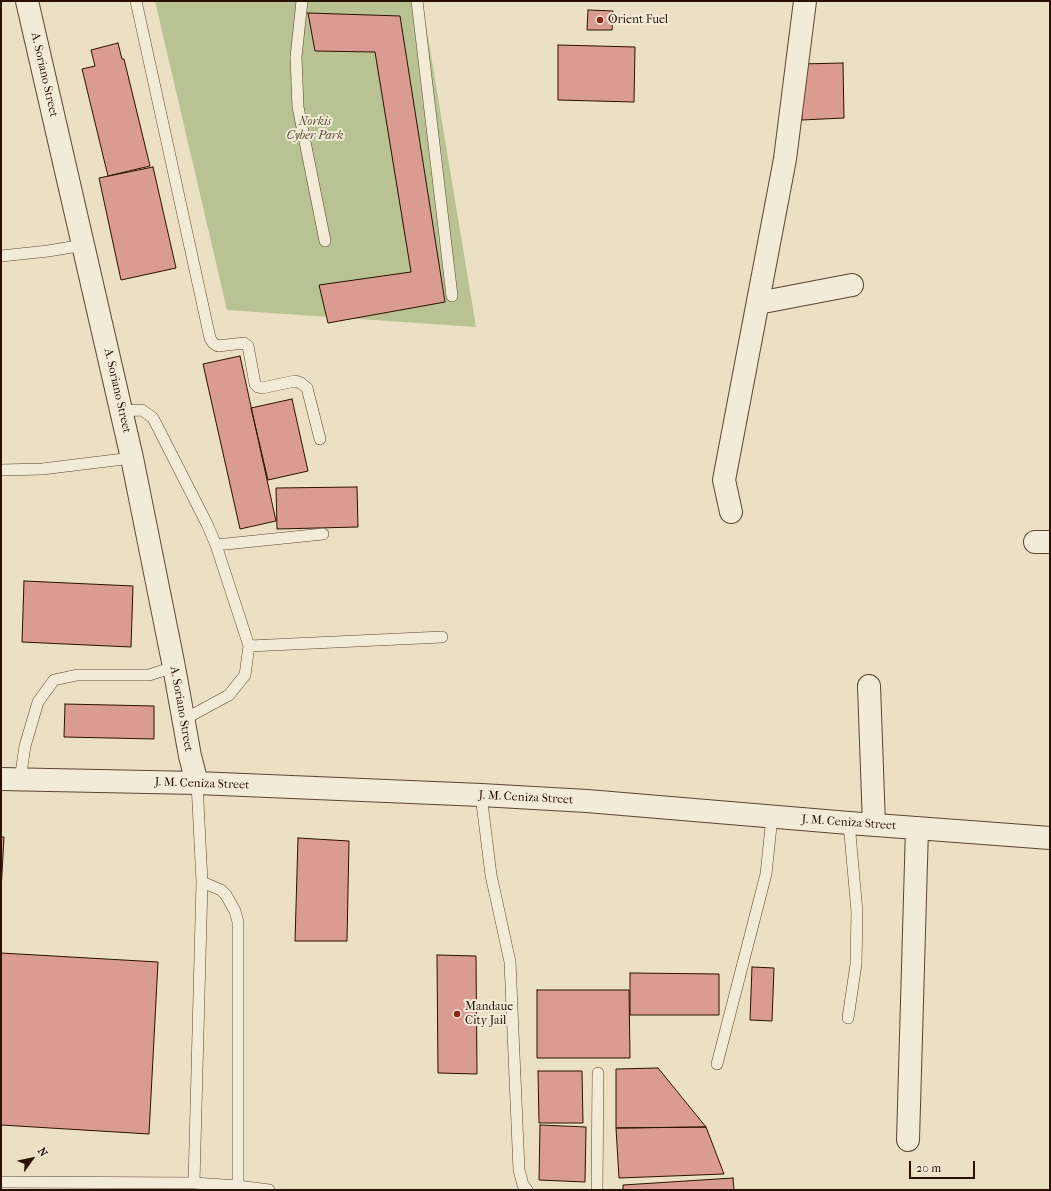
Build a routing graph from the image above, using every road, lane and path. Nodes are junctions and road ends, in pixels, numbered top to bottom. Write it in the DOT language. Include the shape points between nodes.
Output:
graph roads {
  1 [pos="27,1"];
  2 [pos="136,1"];
  3 [pos="302,1"];
  4 [pos="417,1"];
  5 [pos="805,1"];
  6 [pos="325,241"];
  7 [pos="84,245"];
  8 [pos="1,256"];
  9 [pos="852,286"];
  10 [pos="452,296"];
  11 [pos="758,302"];
  12 [pos="121,411"];
  13 [pos="320,439"];
  14 [pos="132,458"];
  15 [pos="1,470"];
  16 [pos="731,512"];
  17 [pos="323,534"];
  18 [pos="216,545"];
  19 [pos="442,637"];
  20 [pos="249,646"];
  21 [pos="174,667"];
  22 [pos="869,686"];
  23 [pos="183,720"];
  24 [pos="10,779"];
  25 [pos="197,783"];
  26 [pos="481,795"];
  27 [pos="772,817"];
  28 [pos="849,823"];
  29 [pos="874,825"];
  30 [pos="917,828"];
  31 [pos="1050,838"];
  32 [pos="202,882"];
  33 [pos="848,1018"];
  34 [pos="717,1064"];
  35 [pos="598,1073"];
  36 [pos="908,1140"];
  37 [pos="1,1182"];
  38 [pos="194,1183"];
  39 [pos="238,1188"];
  40 [pos="269,1190"];
  41 [pos="527,1190"];
  42 [pos="597,1190"];
  1 -- 7 [label="street, A. Soriano Street"];
  2 -- 13 [label="lane" via="210,338 218,346 244,343 248,346 255,384 258,387 295,381 307,388"];
  3 -- 6 [label="lane" via="296,57 298,107"];
  4 -- 10 [label="lane"];
  5 -- 11 [label="street" via="785,159"];
  7 -- 8 [label="lane"];
  7 -- 12 [label="street, A. Soriano Street"];
  9 -- 11 [label="street"];
  11 -- 16 [label="street" via="724,480"];
  12 -- 14 [label="street, A. Soriano Street"];
  12 -- 18 [label="lane" via="142,410 153,418"];
  14 -- 15 [label="lane" via="42,469"];
  14 -- 21 [label="street, A. Soriano Street"];
  17 -- 18 [label="lane"];
  18 -- 20 [label="lane"];
  19 -- 20 [label="lane"];
  20 -- 23 [label="lane" via="245,675 229,695"];
  21 -- 23 [label="street, A. Soriano Street"];
  21 -- 24 [label="lane" via="149,675 77,675 54,680 38,702 25,746"];
  22 -- 29 [label="street"];
  23 -- 25 [label="street, A. Soriano Street"];
  24 -- 25 [label="street, J. M. Ceniza Street"];
  25 -- 26 [label="street, J. M. Ceniza Street"];
  25 -- 32 [label="lane"];
  26 -- 27 [label="street, J. M. Ceniza Street" via="587,801"];
  26 -- 41 [label="lane" via="492,875 510,962 519,1170"];
  27 -- 28 [label="street, J. M. Ceniza Street"];
  27 -- 34 [label="lane" via="766,874"];
  28 -- 29 [label="street, J. M. Ceniza Street"];
  28 -- 33 [label="lane" via="857,912 856,964"];
  29 -- 30 [label="street, J. M. Ceniza Street"];
  30 -- 31 [label="street, J. M. Ceniza Street"];
  30 -- 36 [label="street"];
  32 -- 38 [label="lane"];
  32 -- 39 [label="lane" via="221,890 226,895 238,922"];
  35 -- 42 [label="lane"];
  37 -- 38 [label="lane"];
  38 -- 39 [label="lane"];
  39 -- 40 [label="lane"];
}
